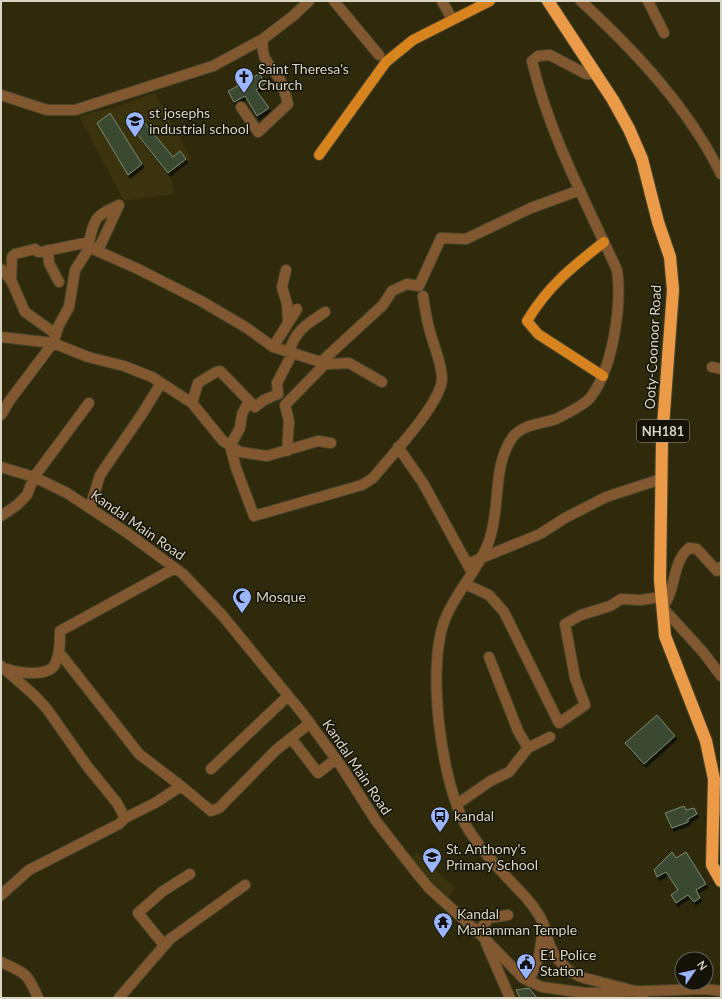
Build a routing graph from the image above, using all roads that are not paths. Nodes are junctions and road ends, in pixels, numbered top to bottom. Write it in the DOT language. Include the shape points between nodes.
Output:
graph roads {
  1 [pos="309,1"];
  2 [pos="334,1"];
  3 [pos="442,1"];
  4 [pos="490,1"];
  5 [pos="548,1"];
  6 [pos="581,1"];
  7 [pos="648,1"];
  8 [pos="452,19"];
  9 [pos="664,32"];
  10 [pos="263,39"];
  11 [pos="379,55"];
  12 [pos="596,74"];
  13 [pos="1,95"];
  14 [pos="241,107"];
  15 [pos="319,155"];
  16 [pos="721,174"];
  17 [pos="580,190"];
  18 [pos="604,242"];
  19 [pos="90,247"];
  20 [pos="48,250"];
  21 [pos="1,269"];
  22 [pos="286,270"];
  23 [pos="12,280"];
  24 [pos="59,282"];
  25 [pos="423,296"];
  26 [pos="297,309"];
  27 [pos="325,312"];
  28 [pos="288,322"];
  29 [pos="1,337"];
  30 [pos="54,338"];
  31 [pos="273,346"];
  32 [pos="291,352"];
  33 [pos="323,363"];
  34 [pos="603,376"];
  35 [pos="382,382"];
  36 [pos="161,383"];
  37 [pos="249,401"];
  38 [pos="90,403"];
  39 [pos="192,403"];
  40 [pos="1,415"];
  41 [pos="331,443"];
  42 [pos="230,446"];
  43 [pos="398,447"];
  44 [pos="286,450"];
  45 [pos="1,467"];
  46 [pos="34,477"];
  47 [pos="662,480"];
  48 [pos="90,508"];
  49 [pos="1,516"];
  50 [pos="480,559"];
  51 [pos="467,564"];
  52 [pos="721,567"];
  53 [pos="175,568"];
  54 [pos="472,574"];
  55 [pos="466,584"];
  56 [pos="662,602"];
  57 [pos="59,652"];
  58 [pos="488,657"];
  59 [pos="2,667"];
  60 [pos="721,676"];
  61 [pos="288,696"];
  62 [pos="310,724"];
  63 [pos="550,737"];
  64 [pos="291,738"];
  65 [pos="528,748"];
  66 [pos="336,759"];
  67 [pos="211,769"];
  68 [pos="181,786"];
  69 [pos="457,804"];
  70 [pos="717,807"];
  71 [pos="125,818"];
  72 [pos="190,874"];
  73 [pos="721,881"];
  74 [pos="245,885"];
  75 [pos="1,895"];
  76 [pos="508,915"];
  77 [pos="543,922"];
  78 [pos="481,934"];
  79 [pos="164,945"];
  80 [pos="1,962"];
  81 [pos="529,981"];
  82 [pos="721,990"];
  83 [pos="641,995"];
  84 [pos="38,998"];
  85 [pos="119,998"];
  86 [pos="510,998"];
  1 -- 10 [label="street" via="294,16"];
  2 -- 11 [label="street"];
  3 -- 8 [label="street"];
  4 -- 8 [label="main road"];
  5 -- 12 [label="highway, Ooty-Coonoor Road / NH181"];
  6 -- 16 [label="street" via="650,70 688,120"];
  7 -- 9 [label="street"];
  8 -- 15 [label="main road" via="413,40 386,62"];
  10 -- 13 [label="street" via="213,66 75,110 47,110"];
  10 -- 14 [label="street" via="261,51 281,81 288,104 258,132"];
  12 -- 17 [label="street" via="586,74 550,55 538,56 532,61 541,98"];
  12 -- 47 [label="highway, Ooty-Coonoor Road / NH181" via="629,129 642,159 670,257 673,290 662,440"];
  17 -- 18 [label="street"];
  17 -- 33 [label="street" via="531,208 466,239 441,238 419,286 407,284 392,291 383,305"];
  18 -- 34 [label="street" via="617,270 619,287 615,326"];
  18 -- 34 [label="main road" via="564,274 537,305 527,322 538,334"];
  19 -- 20 [label="street"];
  19 -- 30 [label="street" via="75,270 69,308"];
  19 -- 31 [label="street" via="201,301"];
  20 -- 23 [label="street" via="38,252 35,249 15,254 12,257"];
  20 -- 24 [label="street" via="49,263"];
  21 -- 23 [label="street"];
  22 -- 28 [label="street" via="282,287 287,304"];
  23 -- 30 [label="street" via="25,312"];
  25 -- 43 [label="street" via="442,380 438,393 422,419"];
  26 -- 28 [label="street"];
  27 -- 32 [label="street" via="294,337"];
  28 -- 31 [label="street"];
  29 -- 30 [label="street"];
  30 -- 36 [label="street" via="88,357 124,366"];
  30 -- 40 [label="street"];
  31 -- 32 [label="street"];
  32 -- 33 [label="street"];
  32 -- 37 [label="street" via="277,383 278,394 255,407"];
  33 -- 35 [label="street" via="349,363"];
  33 -- 44 [label="street" via="285,405 289,421"];
  34 -- 50 [label="street" via="589,399 557,418 527,427 513,436 505,451 496,515 489,542"];
  36 -- 39 [label="street"];
  36 -- 48 [label="street" via="100,474"];
  37 -- 39 [label="street" via="220,371 198,383"];
  37 -- 42 [label="street" via="242,414 242,423"];
  38 -- 46 [label="street"];
  39 -- 42 [label="street" via="206,423"];
  41 -- 44 [label="street" via="318,441"];
  42 -- 43 [label="street" via="254,516 362,485 373,478"];
  42 -- 44 [label="street" via="240,452 267,456"];
  43 -- 51 [label="street" via="424,483"];
  45 -- 46 [label="street, Kandal Main Road"];
  46 -- 48 [label="street, Kandal Main Road"];
  46 -- 49 [label="street" via="27,495 18,505"];
  47 -- 50 [label="street" via="606,497 540,534"];
  47 -- 56 [label="highway, Ooty-Coonoor Road / NH181"];
  48 -- 53 [label="street, Kandal Main Road"];
  50 -- 51 [label="street"];
  50 -- 54 [label="street"];
  51 -- 54 [label="street"];
  52 -- 56 [label="street" via="717,570 697,549 688,548 683,553 675,572 668,600"];
  53 -- 57 [label="street" via="60,631"];
  53 -- 61 [label="street, Kandal Main Road" via="222,615"];
  54 -- 55 [label="street"];
  55 -- 56 [label="street" via="489,596 504,612 559,723 585,705 575,678 566,624 621,599"];
  55 -- 69 [label="street" via="444,620 438,640 436,670 438,705 449,783"];
  56 -- 60 [label="street"];
  56 -- 70 [label="highway, Ooty-Coonoor Road / NH181" via="665,636 706,741"];
  57 -- 59 [label="street" via="52,669 37,673 20,673"];
  57 -- 68 [label="street" via="140,754"];
  58 -- 65 [label="street" via="518,731"];
  59 -- 71 [label="street" via="34,694"];
  61 -- 62 [label="street, Kandal Main Road"];
  61 -- 67 [label="street"];
  62 -- 64 [label="street"];
  62 -- 66 [label="street, Kandal Main Road"];
  63 -- 65 [label="street"];
  64 -- 66 [label="street" via="318,773"];
  64 -- 68 [label="street" via="219,808 211,811"];
  65 -- 69 [label="street" via="508,772"];
  66 -- 78 [label="street, Kandal Main Road" via="376,820 429,888"];
  68 -- 71 [label="street"];
  69 -- 77 [label="street" via="464,821 489,860 530,901"];
  70 -- 73 [label="highway, Ooty-Coonoor Road / NH181" via="712,865"];
  71 -- 75 [label="street" via="119,824 29,870"];
  72 -- 79 [label="street" via="163,891 138,913"];
  74 -- 79 [label="street"];
  76 -- 78 [label="street" via="489,918"];
  77 -- 81 [label="street" via="539,956"];
  77 -- 83 [label="street" via="551,949 563,965 578,976"];
  78 -- 81 [label="street, Kandal Main Road" via="523,978"];
  78 -- 86 [label="street"];
  79 -- 85 [label="street"];
  80 -- 84 [label="street" via="29,977"];
  81 -- 83 [label="street, Kandal Main Road" via="542,987 586,993"];
  82 -- 83 [label="street, Kandal Main Road" via="704,989"];
}
